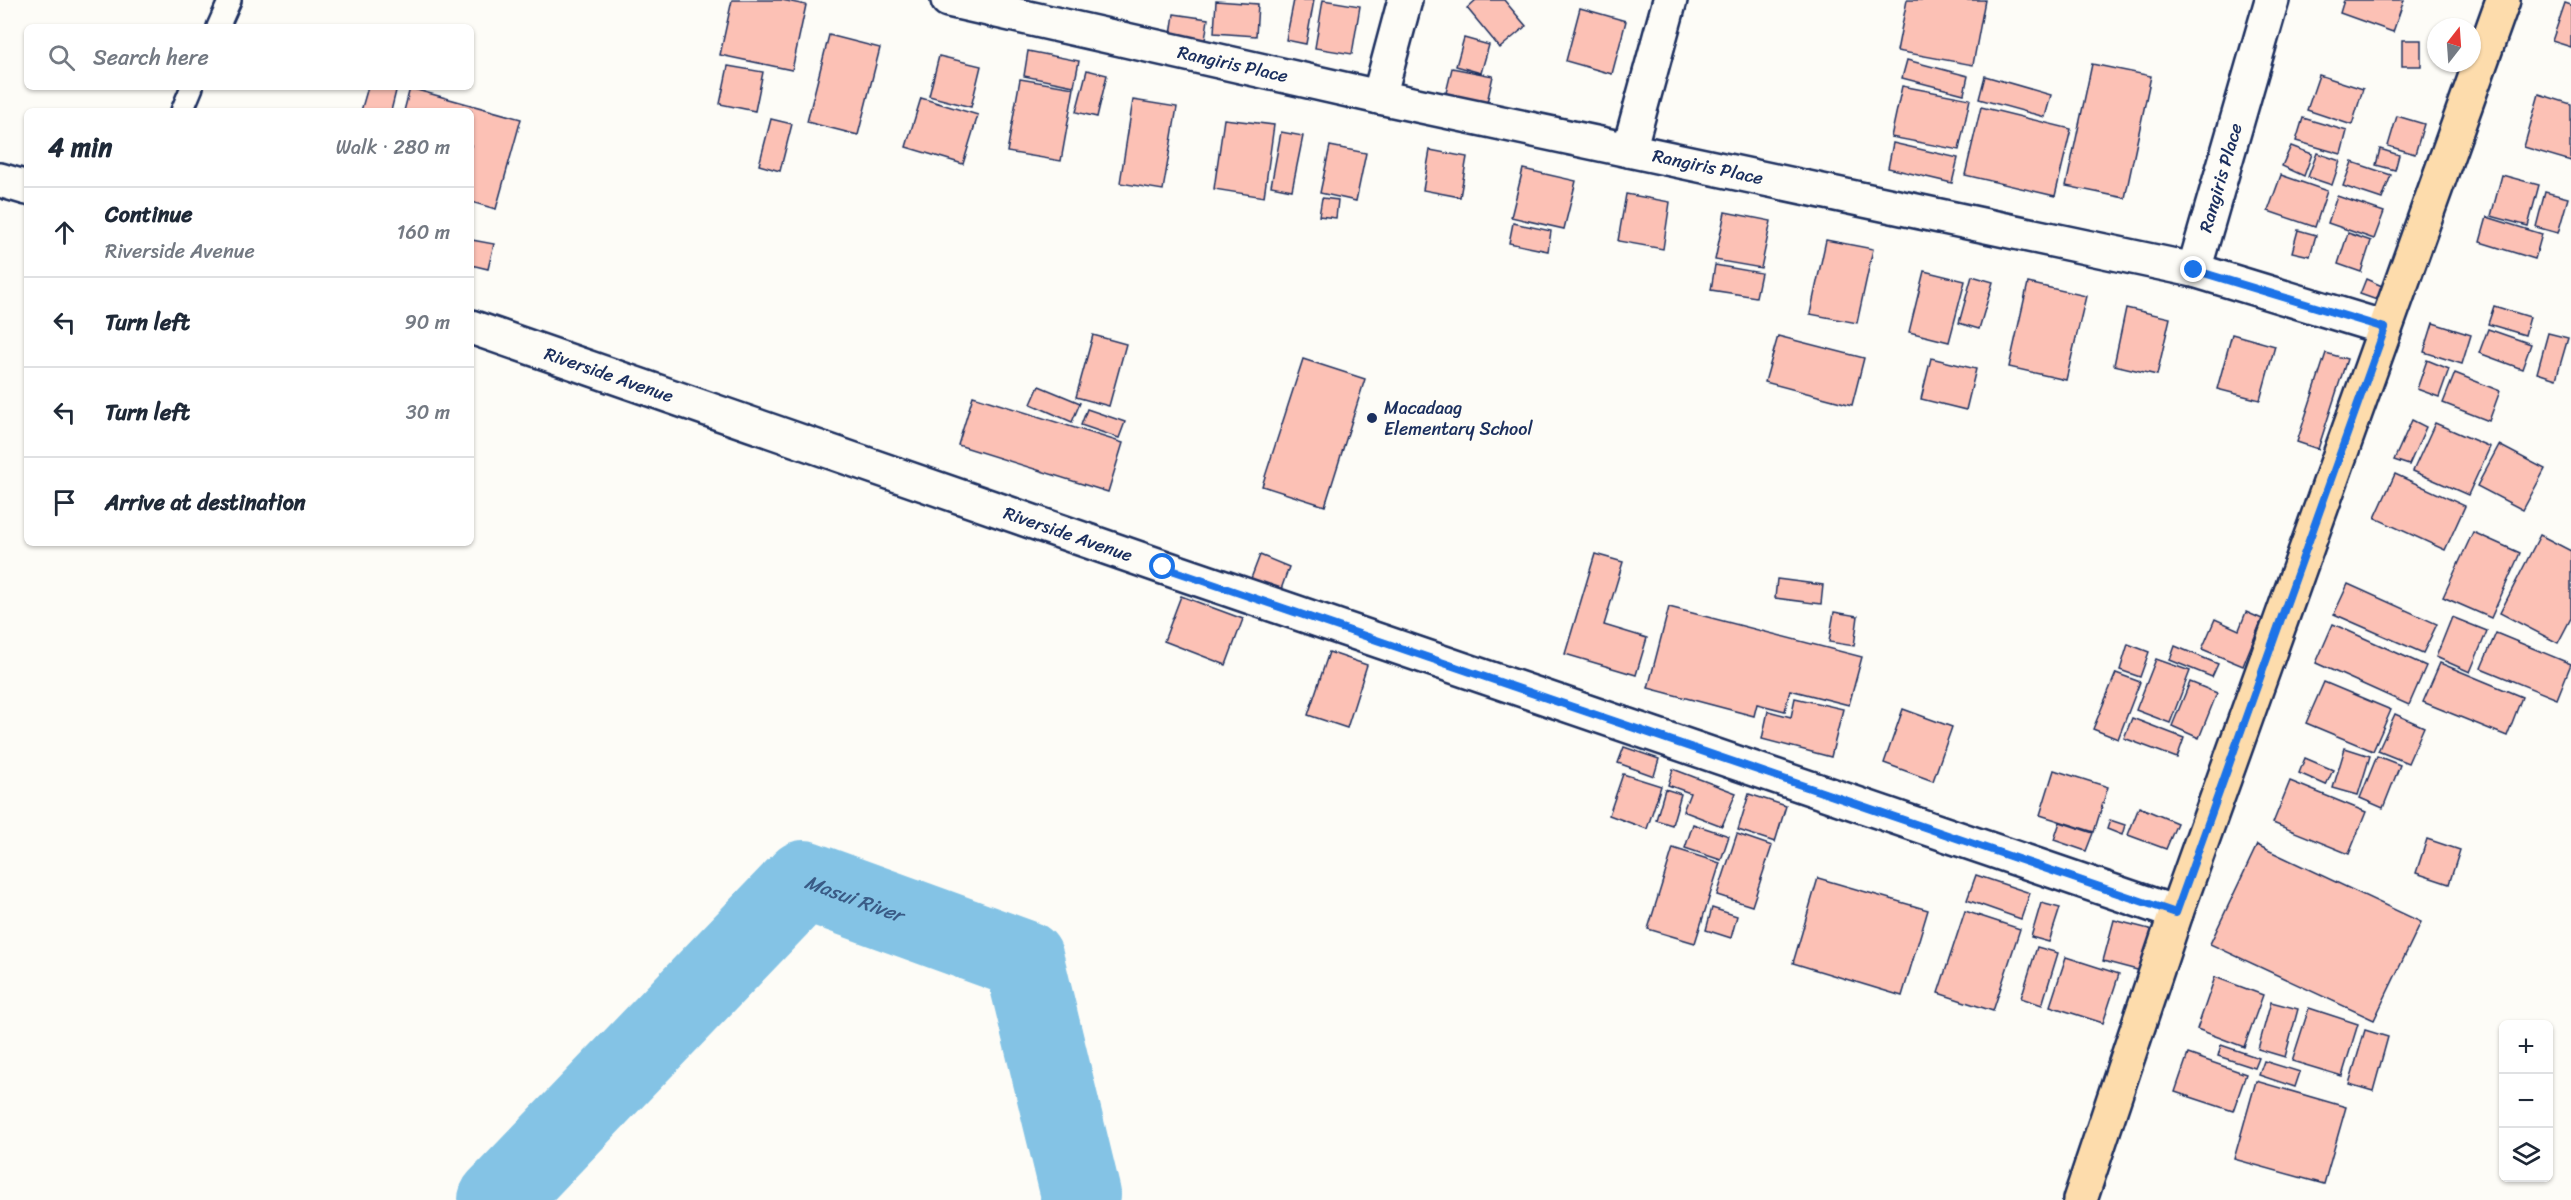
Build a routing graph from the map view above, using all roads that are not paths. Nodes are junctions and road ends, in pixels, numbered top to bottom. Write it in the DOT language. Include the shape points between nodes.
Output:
graph roads {
  1 [pos="230,0"];
  2 [pos="948,0"];
  3 [pos="1405,0"];
  4 [pos="1671,0"];
  5 [pos="2272,0"];
  6 [pos="2503,0"];
  7 [pos="219,24"];
  8 [pos="191,90"];
  9 [pos="1379,97"];
  10 [pos="183,108"];
  11 [pos="1629,150"];
  12 [pos="0,180"];
  13 [pos="24,187"];
  14 [pos="2194,270"];
  15 [pos="474,328"];
  16 [pos="2385,328"];
  17 [pos="2176,913"];
  18 [pos="2080,1200"];
  1 -- 7 [label="lane"];
  2 -- 9 [label="street, Rangiris Place"];
  3 -- 9 [label="street"];
  4 -- 11 [label="street"];
  5 -- 14 [label="street, Rangiris Place"];
  6 -- 16 [label="main road"];
  8 -- 10 [label="lane"];
  9 -- 11 [label="street, Rangiris Place"];
  11 -- 14 [label="street, Rangiris Place"];
  12 -- 13 [label="street"];
  14 -- 16 [label="street"];
  15 -- 17 [label="street, Riverside Avenue"];
  16 -- 17 [label="main road"];
  17 -- 18 [label="main road"];
}
